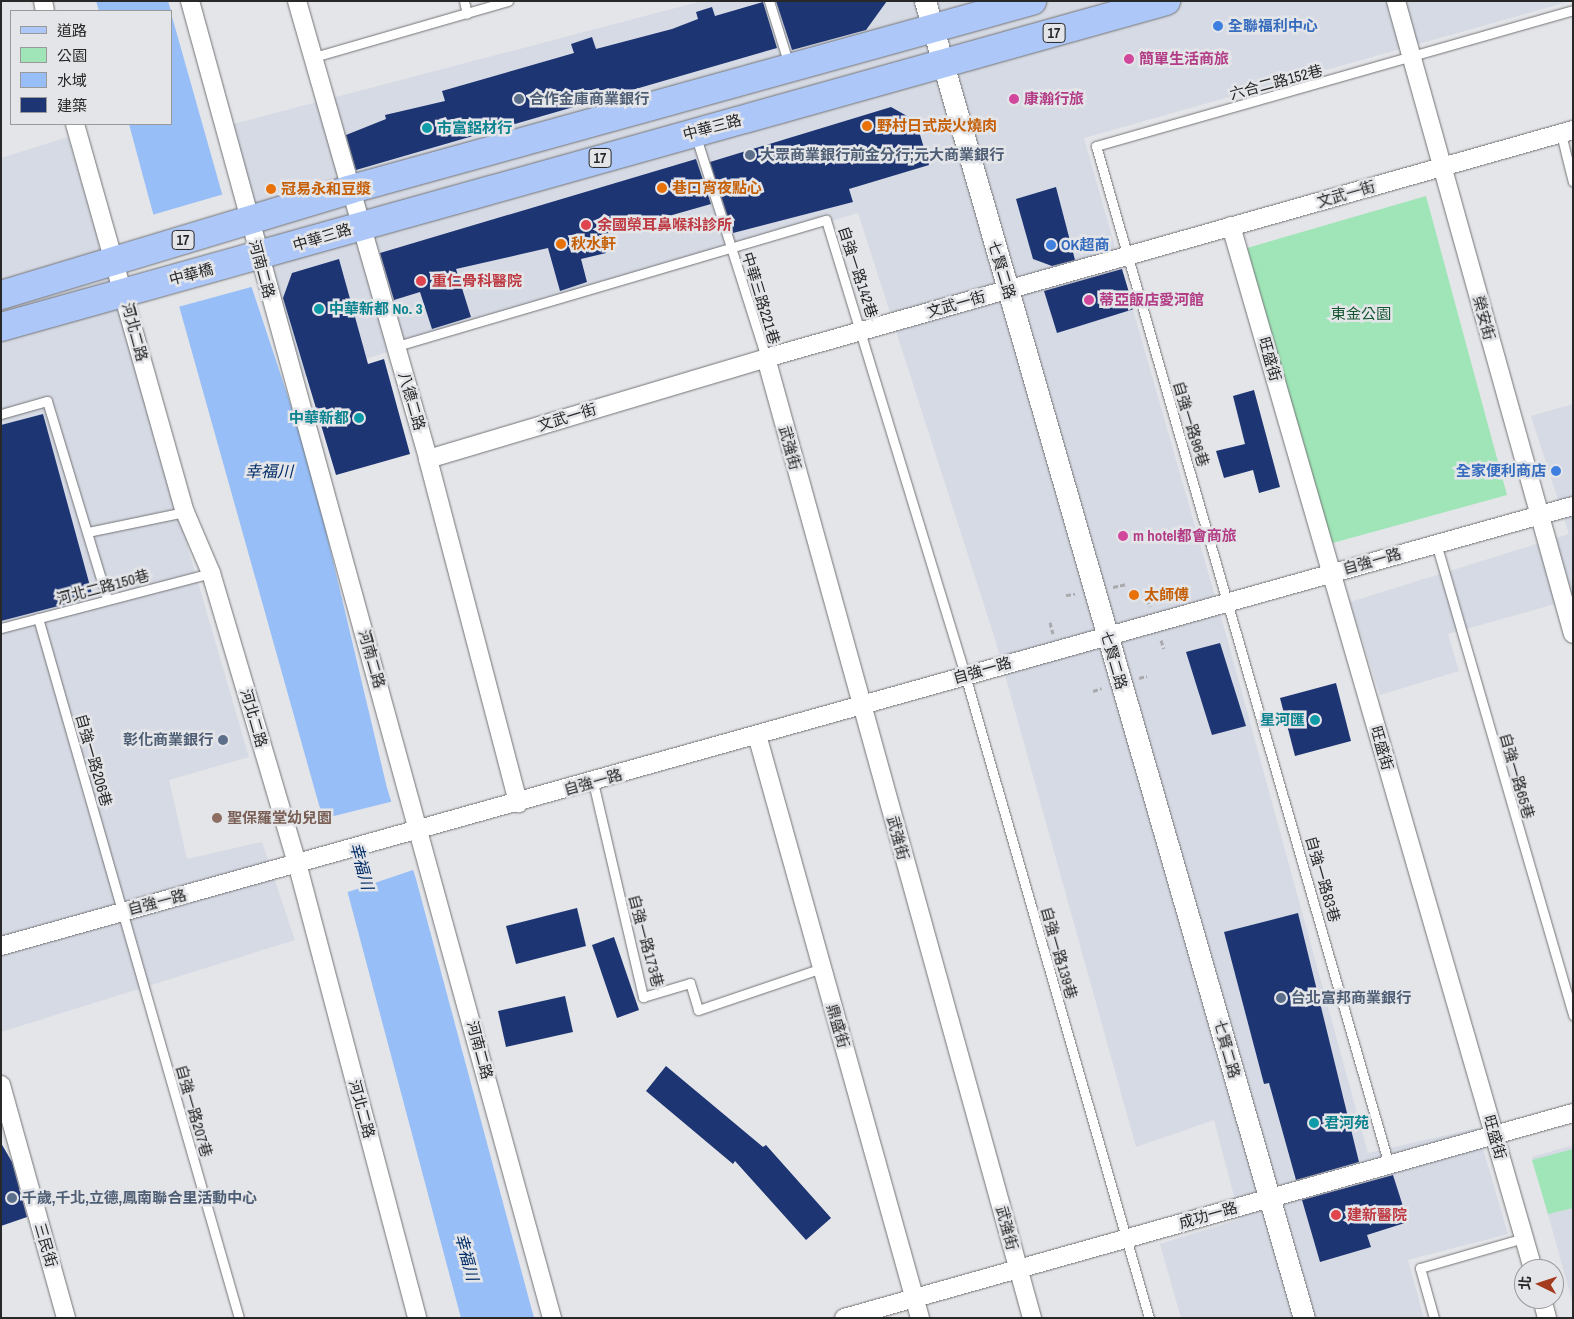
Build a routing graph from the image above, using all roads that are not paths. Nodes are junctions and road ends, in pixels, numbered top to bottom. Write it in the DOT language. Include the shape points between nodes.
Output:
graph roads {
  1 [pos="190,1"];
  2 [pos="297,1"];
  3 [pos="464,1"];
  4 [pos="508,1"];
  5 [pos="769,1"];
  6 [pos="925,1"];
  7 [pos="1032,1"];
  8 [pos="1166,1"];
  9 [pos="1396,1"];
  10 [pos="1573,10"];
  11 [pos="467,14"];
  12 [pos="932,27"];
  13 [pos="314,57"];
  14 [pos="1413,59"];
  15 [pos="942,64"];
  16 [pos="790,68"];
  17 [pos="75,125"];
  18 [pos="694,132"];
  19 [pos="1567,132"];
  20 [pos="1442,166"];
  21 [pos="1573,182"];
  22 [pos="348,190"];
  23 [pos="250,221"];
  24 [pos="358,226"];
  25 [pos="1232,226"];
  26 [pos="731,247"];
  27 [pos="258,256"];
  28 [pos="1126,256"];
  29 [pos="115,260"];
  30 [pos="1008,289"];
  31 [pos="124,292"];
  32 [pos="1,295"];
  33 [pos="1,327"];
  34 [pos="863,330"];
  35 [pos="397,346"];
  36 [pos="766,358"];
  37 [pos="1,414"];
  38 [pos="428,459"];
  39 [pos="1573,506"];
  40 [pos="185,512"];
  41 [pos="1538,515"];
  42 [pos="88,532"];
  43 [pos="1436,543"];
  44 [pos="211,572"];
  45 [pos="1332,572"];
  46 [pos="107,599"];
  47 [pos="1230,600"];
  48 [pos="38,618"];
  49 [pos="1,628"];
  50 [pos="1106,634"];
  51 [pos="1573,634"];
  52 [pos="964,676"];
  53 [pos="862,705"];
  54 [pos="757,735"];
  55 [pos="593,782"];
  56 [pos="518,803"];
  57 [pos="420,832"];
  58 [pos="305,862"];
  59 [pos="124,911"];
  60 [pos="1,946"];
  61 [pos="822,968"];
  62 [pos="1573,1016"];
  63 [pos="1,1085"];
  64 [pos="1573,1112"];
  65 [pos="1494,1135"];
  66 [pos="1389,1165"];
  67 [pos="1270,1198"];
  68 [pos="1127,1238"];
  69 [pos="1524,1238"];
  70 [pos="1530,1259"];
  71 [pos="1018,1269"];
  72 [pos="914,1298"];
  73 [pos="66,1318"];
  74 [pos="239,1318"];
  75 [pos="417,1318"];
  76 [pos="552,1318"];
  77 [pos="844,1318"];
  78 [pos="920,1318"];
  79 [pos="1032,1318"];
  80 [pos="1149,1318"];
  81 [pos="1304,1318"];
  82 [pos="1434,1318"];
  1 -- 23 [label="street, 河南二路"];
  2 -- 13 [label="street, 八德二路"];
  3 -- 11 [label="lane"];
  4 -- 11 [label="lane"];
  5 -- 16 [label="lane"];
  6 -- 12 [label="street, 七賢二路"];
  7 -- 12 [label="main road, 17"];
  8 -- 15 [label="main road, 中華三路 / 17"];
  9 -- 14 [label="street, 榮安街"];
  10 -- 14 [label="lane, 六合二路152巷"];
  11 -- 13 [label="lane"];
  12 -- 15 [label="street, 七賢二路"];
  12 -- 16 [label="main road, 17"];
  13 -- 22 [label="street, 八德二路"];
  14 -- 20 [label="street, 榮安街"];
  14 -- 28 [label="lane, 六合二路152巷" via="1096,146"];
  15 -- 18 [label="main road, 中華三路 / 17"];
  15 -- 30 [label="street, 七賢二路"];
  16 -- 22 [label="main road, 17"];
  17 -- 29 [label="street, 河北二路"];
  18 -- 24 [label="main road, 中華三路 / 17"];
  18 -- 26 [label="lane, 中華三路221巷"];
  19 -- 20 [label="street, 文武一街"];
  19 -- 21 [label="lane"];
  20 -- 25 [label="street, 文武一街"];
  20 -- 41 [label="street, 榮安街"];
  22 -- 23 [label="main road, 17"];
  22 -- 24 [label="street, 八德二路"];
  23 -- 27 [label="street, 河南二路"];
  23 -- 29 [label="main road, 17"];
  24 -- 27 [label="main road, 中華三路 / 17"];
  24 -- 35 [label="street, 八德二路"];
  25 -- 28 [label="street, 文武一街"];
  25 -- 45 [label="street, 旺盛街"];
  26 -- 34 [label="lane, 自強一路142巷" via="826,220"];
  26 -- 35 [label="lane, 自強一路142巷"];
  26 -- 36 [label="lane, 中華三路221巷"];
  27 -- 31 [label="main road, 中華橋 / 17"];
  27 -- 57 [label="street, 河南二路"];
  28 -- 30 [label="street, 文武一街"];
  28 -- 47 [label="lane, 自強一路96巷"];
  29 -- 31 [label="street, 河北二路"];
  29 -- 32 [label="main road, 17"];
  30 -- 34 [label="street, 文武一街"];
  30 -- 50 [label="street, 七賢二路"];
  31 -- 33 [label="main road, 17"];
  31 -- 40 [label="street, 河北二路"];
  34 -- 36 [label="street, 文武一街"];
  34 -- 52 [label="lane, 自強一路142巷"];
  35 -- 38 [label="street, 八德二路"];
  36 -- 38 [label="street, 文武一街"];
  36 -- 53 [label="street, 武強街"];
  37 -- 42 [label="lane" via="47,401"];
  38 -- 56 [label="street, 八德二路"];
  39 -- 41 [label="street, 自強一路"];
  40 -- 42 [label="lane"];
  40 -- 44 [label="street, 河北二路"];
  41 -- 43 [label="street, 自強一路"];
  41 -- 51 [label="street, 榮安街"];
  42 -- 46 [label="lane"];
  43 -- 45 [label="street, 自強一路"];
  43 -- 62 [label="lane, 自強一路65巷"];
  44 -- 46 [label="lane, 河北二路150巷"];
  44 -- 58 [label="street, 河北二路"];
  45 -- 47 [label="street, 自強一路"];
  45 -- 65 [label="street, 旺盛街"];
  46 -- 48 [label="lane, 河北二路150巷"];
  47 -- 50 [label="street, 自強一路"];
  47 -- 66 [label="lane, 自強一路83巷"];
  48 -- 49 [label="lane, 河北二路150巷"];
  48 -- 59 [label="lane, 自強一路206巷"];
  50 -- 52 [label="street, 自強一路"];
  50 -- 67 [label="street, 七賢二路"];
  52 -- 53 [label="street, 自強一路"];
  52 -- 68 [label="lane, 自強一路139巷"];
  53 -- 54 [label="street, 自強一路"];
  53 -- 71 [label="street, 武強街"];
  54 -- 55 [label="street, 自強一路"];
  54 -- 61 [label="street, 鼎盛街"];
  55 -- 56 [label="street, 自強一路"];
  55 -- 61 [label="lane, 自強一路173巷" via="643,997 690,984 698,1010"];
  56 -- 57 [label="street, 自強一路"];
  57 -- 58 [label="street, 自強一路"];
  57 -- 76 [label="street, 河南二路"];
  58 -- 59 [label="street, 自強一路"];
  58 -- 75 [label="street, 河北二路"];
  59 -- 60 [label="street, 自強一路"];
  59 -- 74 [label="lane, 自強一路207巷"];
  61 -- 72 [label="street, 鼎盛街"];
  63 -- 73 [label="street, 三民街"];
  64 -- 65 [label="street, 成功一路"];
  65 -- 66 [label="street, 成功一路"];
  65 -- 69 [label="street, 旺盛街"];
  66 -- 67 [label="street, 成功一路"];
  67 -- 68 [label="street, 成功一路"];
  67 -- 81 [label="street, 七賢二路"];
  68 -- 71 [label="street, 成功一路"];
  68 -- 80 [label="lane, 自強一路139巷"];
  69 -- 70 [label="street, 旺盛街"];
  69 -- 82 [label="lane" via="1420,1268"];
  71 -- 72 [label="street, 成功一路"];
  71 -- 79 [label="street, 武強街"];
  72 -- 77 [label="street, 成功一路"];
  72 -- 78 [label="street, 鼎盛街"];
}
